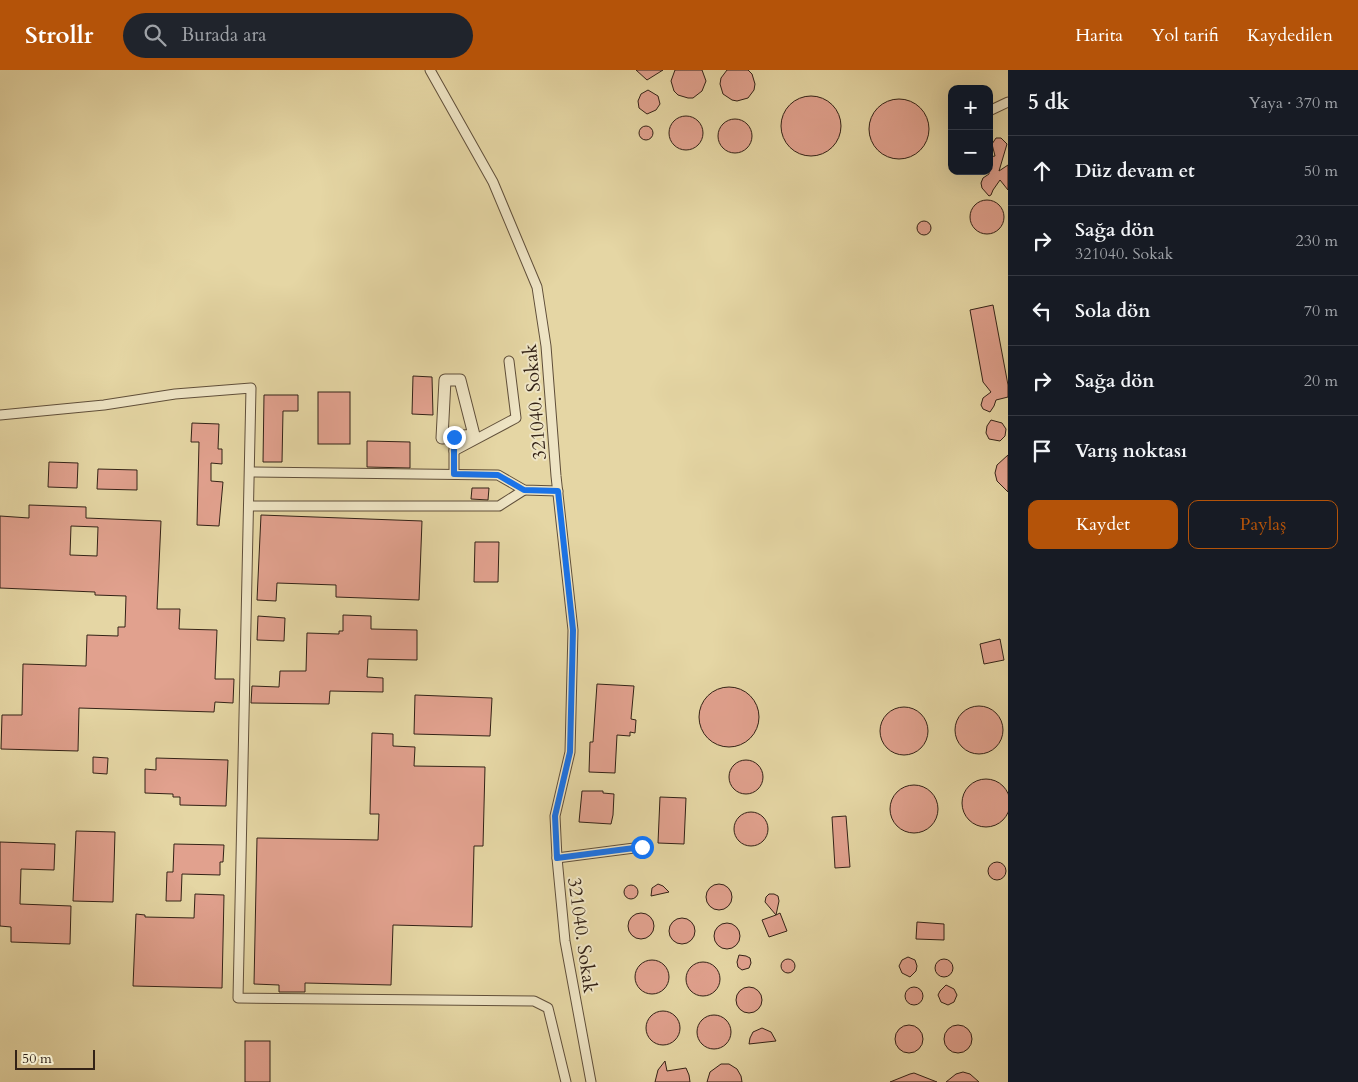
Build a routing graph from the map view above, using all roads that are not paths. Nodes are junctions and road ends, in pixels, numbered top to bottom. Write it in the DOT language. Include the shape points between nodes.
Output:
graph roads {
  1 [pos="430,70"];
  2 [pos="1008,102"];
  3 [pos="993,109"];
  4 [pos="509,361"];
  5 [pos="0,415"];
  6 [pos="454,437"];
  7 [pos="454,452"];
  8 [pos="250,472"];
  9 [pos="454,474"];
  10 [pos="524,490"];
  11 [pos="558,491"];
  12 [pos="249,506"];
  13 [pos="642,847"];
  14 [pos="557,858"];
  15 [pos="566,1082"];
  16 [pos="591,1082"];
  1 -- 11 [label="street, 321040. Sokak" via="493,182 537,288 546,346"];
  2 -- 3 [label="street"];
  4 -- 7 [label="street" via="516,418"];
  5 -- 8 [label="street" via="251,388"];
  6 -- 6 [label="street" via="474,435 460,380 445,380 442,438"];
  6 -- 7 [label="street"];
  7 -- 9 [label="street"];
  8 -- 9 [label="street"];
  8 -- 12 [label="street"];
  9 -- 10 [label="street" via="498,475"];
  10 -- 11 [label="street"];
  10 -- 12 [label="street" via="499,506"];
  11 -- 14 [label="street, 321040. Sokak" via="573,630 570,752 555,816"];
  12 -- 15 [label="street" via="238,998 534,1001 548,1008"];
  13 -- 14 [label="street"];
  14 -- 16 [label="street, 321040. Sokak" via="565,941"];
}
